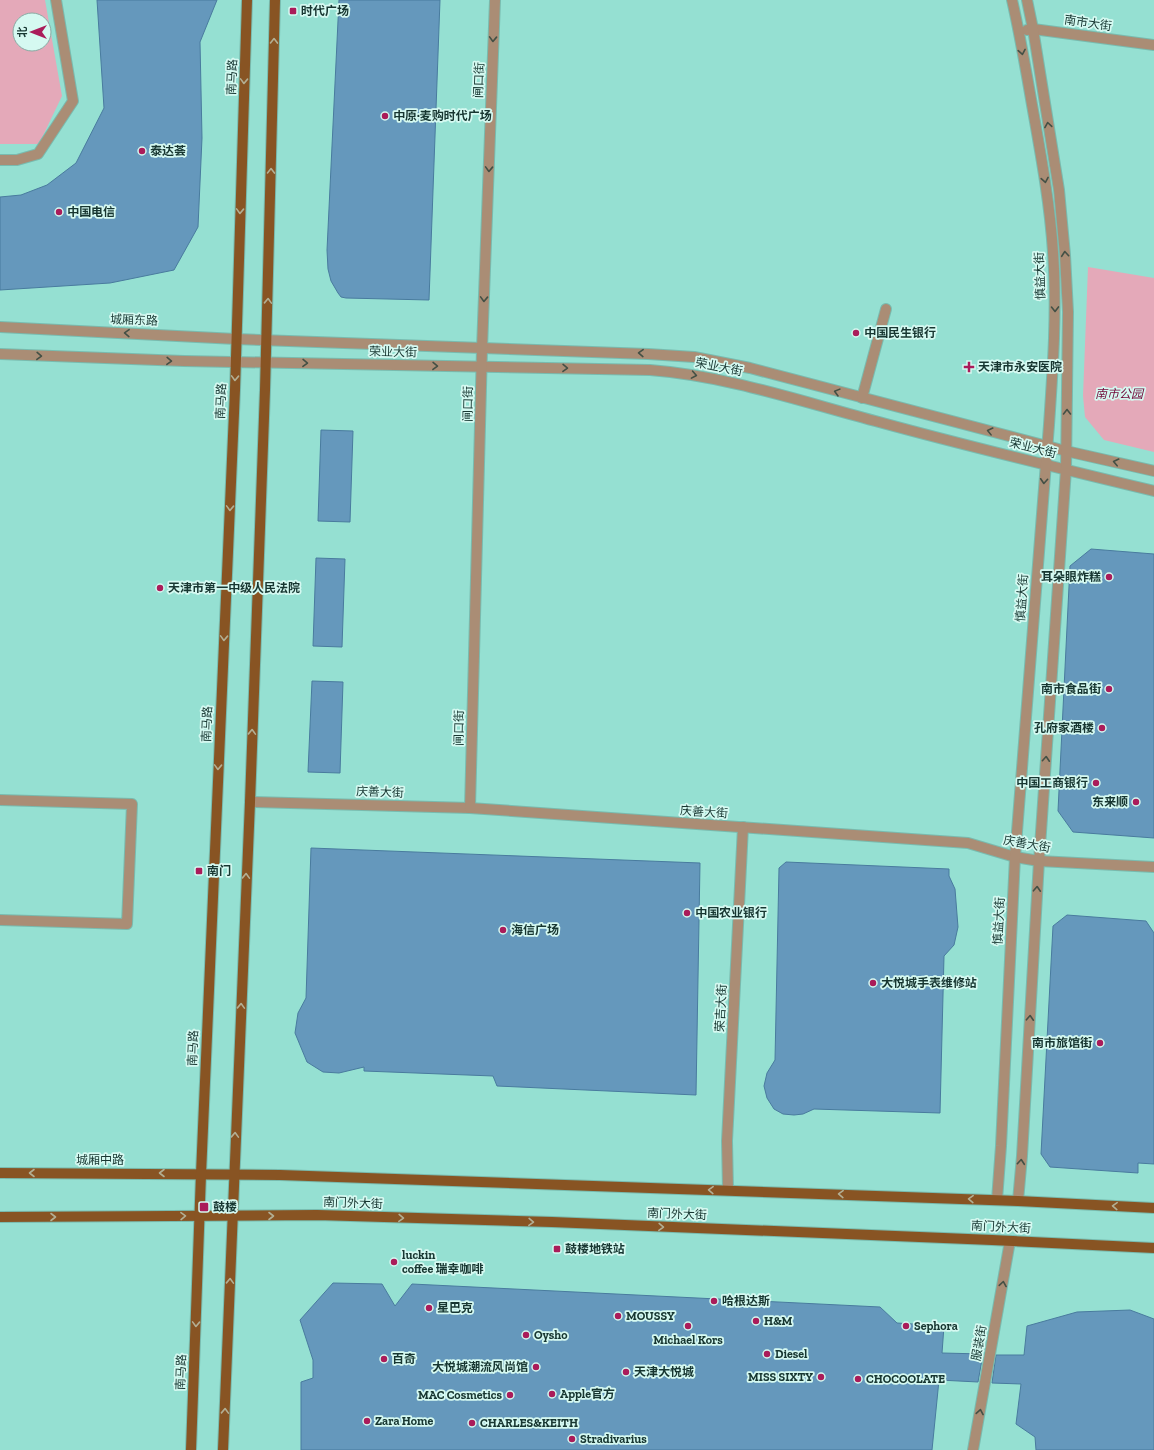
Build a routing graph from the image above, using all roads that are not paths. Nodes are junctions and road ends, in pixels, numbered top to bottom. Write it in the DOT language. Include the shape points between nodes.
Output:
graph roads {
  1 [pos="56,0"];
  2 [pos="247,0"];
  3 [pos="275,0"];
  4 [pos="495,0"];
  5 [pos="1012,0"];
  6 [pos="1026,0"];
  7 [pos="1033,29"];
  8 [pos="1019,31"];
  9 [pos="1154,45"];
  10 [pos="0,160"];
  11 [pos="886,308"];
  12 [pos="0,327"];
  13 [pos="236,339"];
  14 [pos="266,340"];
  15 [pos="482,348"];
  16 [pos="0,354"];
  17 [pos="236,362"];
  18 [pos="266,363"];
  19 [pos="482,366"];
  20 [pos="862,398"];
  21 [pos="1047,446"];
  22 [pos="1066,451"];
  23 [pos="1046,464"];
  24 [pos="1066,469"];
  25 [pos="1154,471"];
  26 [pos="1154,491"];
  27 [pos="0,800"];
  28 [pos="250,802"];
  29 [pos="470,808"];
  30 [pos="743,827"];
  31 [pos="1015,858"];
  32 [pos="1039,861"];
  33 [pos="1154,867"];
  34 [pos="0,920"];
  35 [pos="0,1174"];
  36 [pos="201,1174"];
  37 [pos="234,1174"];
  38 [pos="728,1190"];
  39 [pos="997,1200"];
  40 [pos="1018,1201"];
  41 [pos="1154,1208"];
  42 [pos="199,1216"];
  43 [pos="232,1216"];
  44 [pos="0,1217"];
  45 [pos="1010,1241"];
  46 [pos="1154,1248"];
  47 [pos="191,1450"];
  48 [pos="223,1450"];
  49 [pos="973,1450"];
  1 -- 10 [label="street" via="73,102 38,154 17,160"];
  2 -- 13 [label="main road, 南马路, one-way"];
  14 -- 3 [label="main road, one-way"];
  4 -- 15 [label="street, 闸口街, one-way"];
  5 -- 8 [label="street, 慎益大街"];
  6 -- 7 [label="street"];
  7 -- 8 [label="street, 南市大街"];
  7 -- 9 [label="street, 南市大街"];
  22 -- 7 [label="street, one-way" via="1068,312 1065,255 1058,190"];
  8 -- 21 [label="street, 慎益大街, one-way" via="1046,186 1053,252 1055,313"];
  11 -- 20 [label="street"];
  13 -- 12 [label="street, 城厢东路, one-way"];
  13 -- 14 [label="street, 城厢东路"];
  13 -- 17 [label="main road, 南马路"];
  14 -- 15 [label="street, 荣业大街"];
  14 -- 18 [label="main road"];
  15 -- 19 [label="street, 闸口街"];
  20 -- 15 [label="street, 荣业大街, one-way" via="750,368 694,357"];
  16 -- 17 [label="street, one-way"];
  17 -- 18 [label="street"];
  17 -- 36 [label="main road, 南马路, one-way"];
  18 -- 19 [label="street, 荣业大街, one-way"];
  28 -- 18 [label="main road, one-way"];
  19 -- 23 [label="street, 荣业大街, one-way" via="682,373 732,383"];
  19 -- 29 [label="street, 闸口街"];
  21 -- 20 [label="street, 荣业大街, one-way"];
  21 -- 22 [label="street, 荣业大街"];
  21 -- 23 [label="street, 慎益大街"];
  22 -- 24 [label="street"];
  25 -- 22 [label="street, 荣业大街, one-way"];
  23 -- 24 [label="street, 荣业大街"];
  23 -- 31 [label="street, 慎益大街, one-way"];
  24 -- 26 [label="street, 荣业大街"];
  32 -- 24 [label="street, one-way"];
  27 -- 34 [label="street" via="132,804 127,924"];
  28 -- 29 [label="street, 庆善大街"];
  37 -- 28 [label="main road, one-way"];
  29 -- 30 [label="street, 庆善大街"];
  30 -- 31 [label="street, 庆善大街" via="968,843"];
  30 -- 38 [label="street, 荣吉大街" via="727,1141"];
  31 -- 32 [label="street, 庆善大街"];
  31 -- 39 [label="street, 慎益大街"];
  32 -- 33 [label="street, 庆善大街"];
  40 -- 32 [label="street, one-way"];
  36 -- 35 [label="main road, 城厢中路, one-way"];
  36 -- 37 [label="main road"];
  36 -- 42 [label="main road, 南马路"];
  38 -- 37 [label="main road, one-way"];
  37 -- 43 [label="main road"];
  39 -- 38 [label="main road, one-way"];
  39 -- 40 [label="main road"];
  41 -- 40 [label="main road, one-way"];
  42 -- 43 [label="main road, 南门外大街"];
  44 -- 42 [label="main road, one-way"];
  42 -- 47 [label="main road, 南马路, one-way"];
  43 -- 45 [label="main road, 南门外大街, one-way" via="316,1215 552,1222"];
  48 -- 43 [label="main road, one-way"];
  45 -- 46 [label="main road, 南门外大街"];
  49 -- 45 [label="street, 服装街, one-way"];
}
